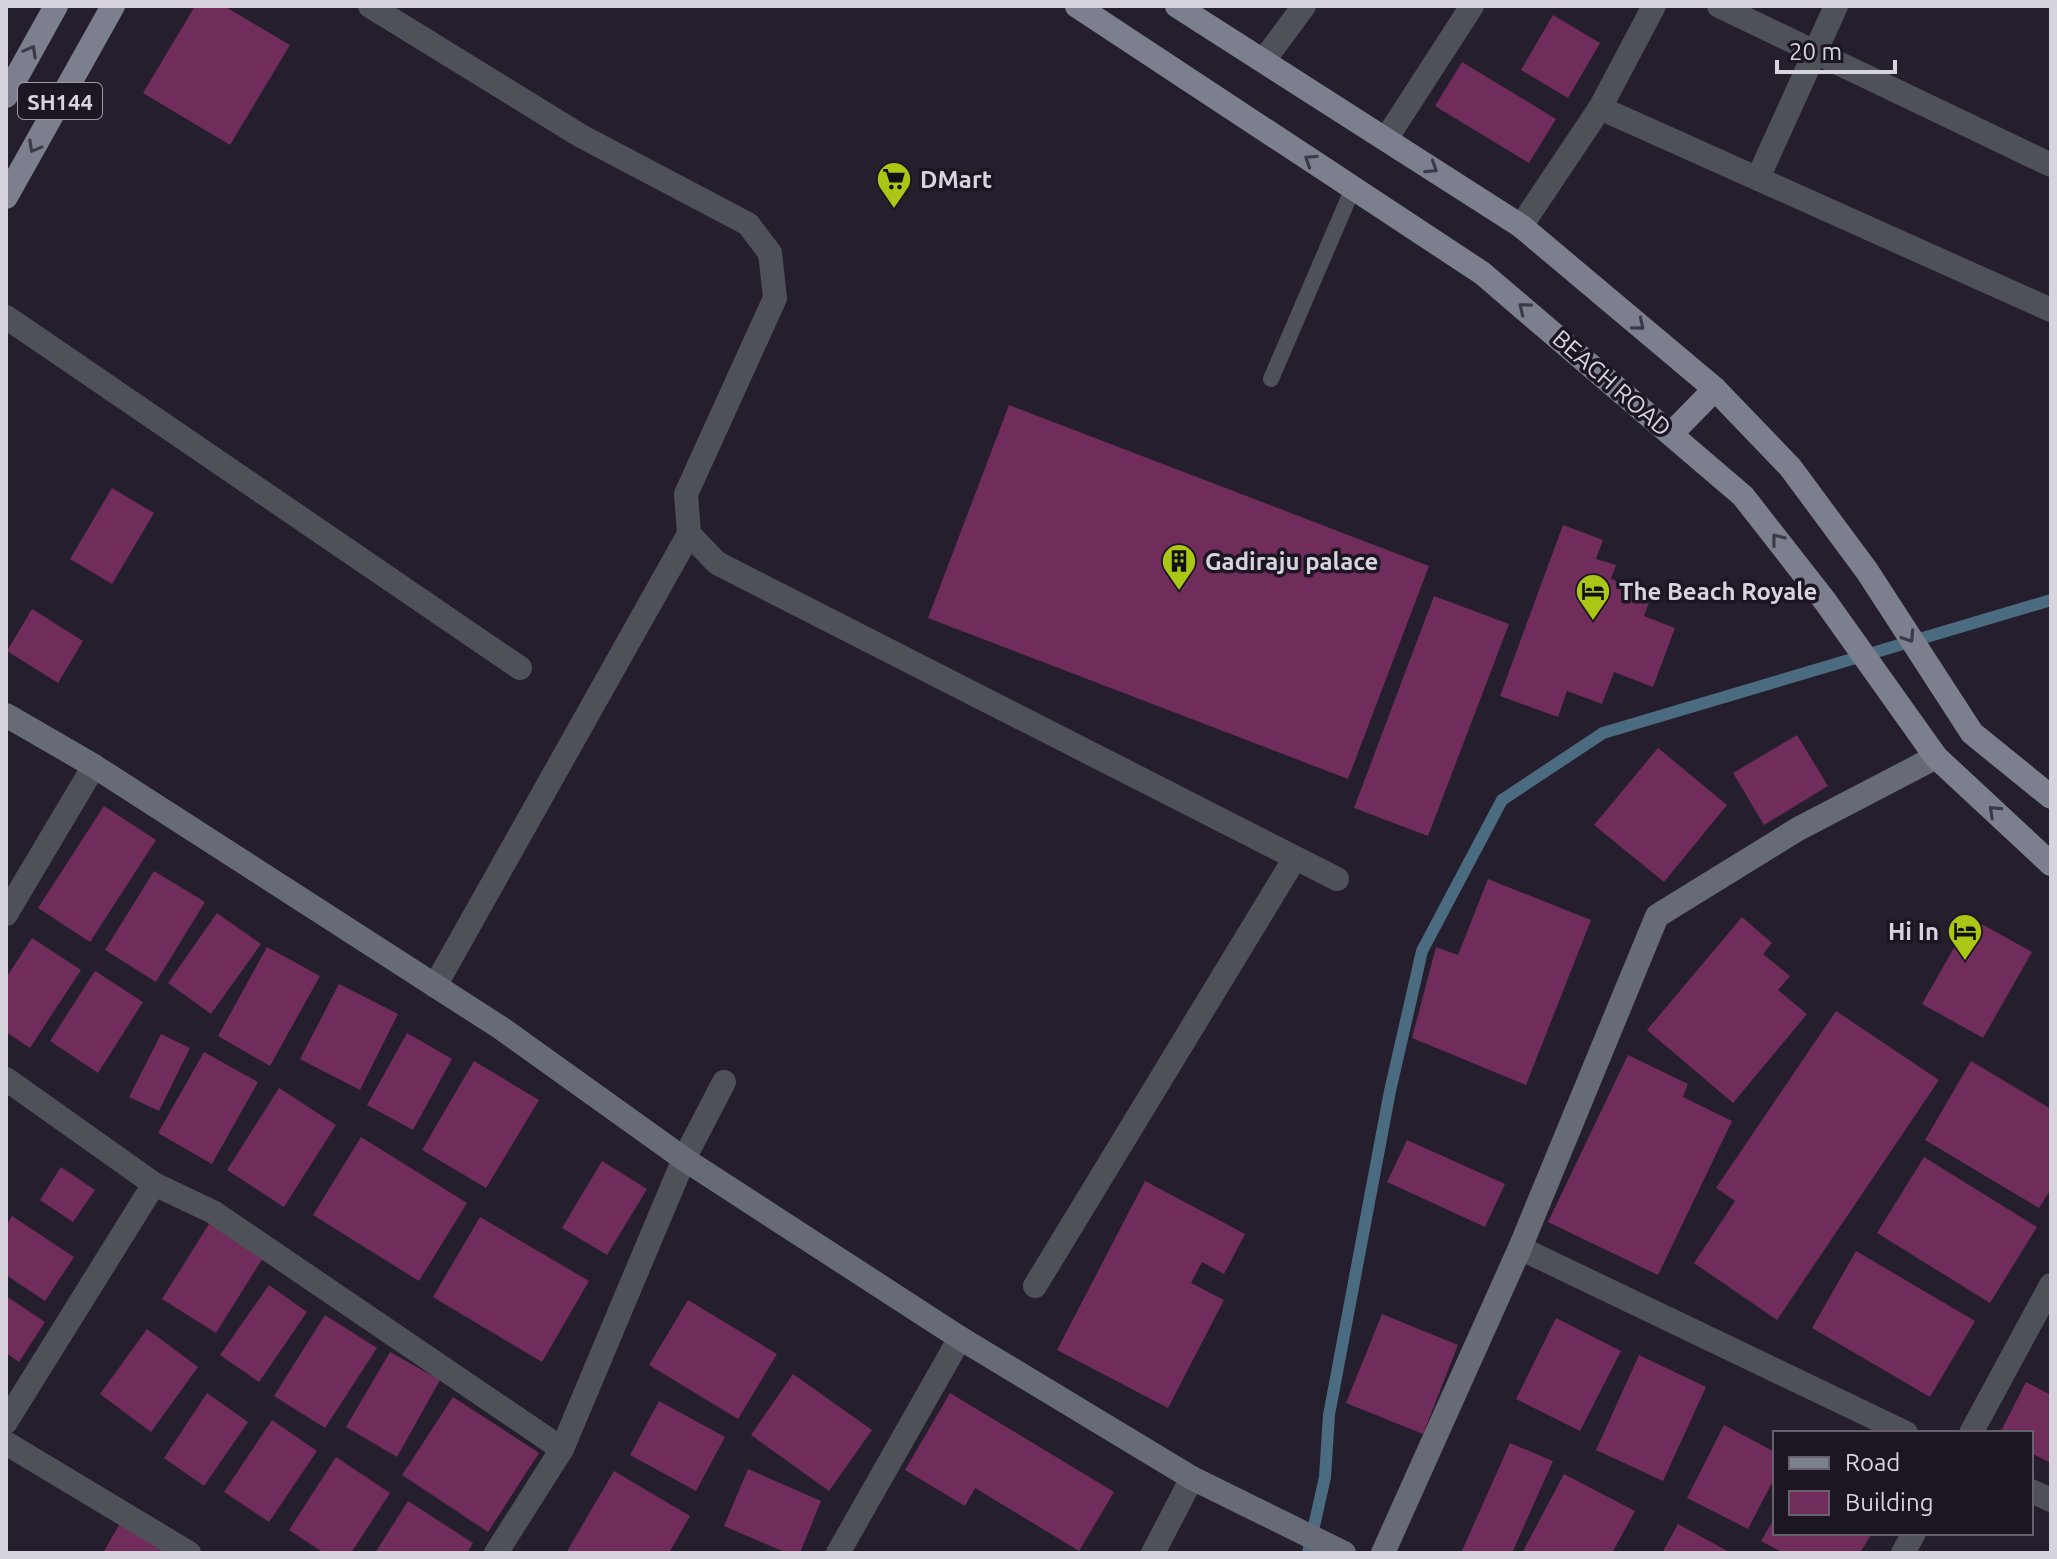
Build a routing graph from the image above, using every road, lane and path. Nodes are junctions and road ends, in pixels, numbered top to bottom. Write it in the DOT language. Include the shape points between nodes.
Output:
graph roads {
  1 [pos="56,6"];
  2 [pos="113,6"];
  3 [pos="370,6"];
  4 [pos="1077,6"];
  5 [pos="1177,6"];
  6 [pos="1304,6"];
  7 [pos="1472,6"];
  8 [pos="1654,6"];
  9 [pos="1719,6"];
  10 [pos="1836,6"];
  11 [pos="1815,52"];
  12 [pos="1264,60"];
  13 [pos="6,96"];
  14 [pos="1600,108"];
  15 [pos="1386,139"];
  16 [pos="2051,165"];
  17 [pos="1758,178"];
  18 [pos="1353,188"];
  19 [pos="6,197"];
  20 [pos="1521,226"];
  21 [pos="2051,310"];
  22 [pos="6,317"];
  23 [pos="1271,379"];
  24 [pos="1715,389"];
  25 [pos="1671,434"];
  26 [pos="689,534"];
  27 [pos="520,668"];
  28 [pos="6,715"];
  29 [pos="1936,757"];
  30 [pos="94,766"];
  31 [pos="2051,797"];
  32 [pos="1295,858"];
  33 [pos="2051,864"];
  34 [pos="1337,879"];
  35 [pos="6,914"];
  36 [pos="435,986"];
  37 [pos="6,1079"];
  38 [pos="724,1082"];
  39 [pos="684,1159"];
  40 [pos="154,1184"];
  41 [pos="1520,1248"];
  42 [pos="2051,1285"];
  43 [pos="1035,1286"];
  44 [pos="960,1338"];
  45 [pos="6,1422"];
  46 [pos="1902,1431"];
  47 [pos="1972,1431"];
  48 [pos="6,1443"];
  49 [pos="562,1449"];
  50 [pos="1192,1478"];
  51 [pos="1913,1535"];
  52 [pos="1340,1551"];
  53 [pos="189,1553"];
  54 [pos="496,1553"];
  55 [pos="838,1553"];
  56 [pos="1153,1553"];
  57 [pos="1383,1553"];
  58 [pos="1903,1553"];
  13 -- 1 [label="main road, SH144, one-way"];
  2 -- 19 [label="main road, SH144, one-way"];
  3 -- 26 [label="street" via="581,136 748,224 770,253 775,298 686,494"];
  18 -- 4 [label="main road, BEACH ROAD, one-way"];
  5 -- 12 [label="main road"];
  6 -- 12 [label="street"];
  7 -- 15 [label="street"];
  8 -- 14 [label="street"];
  9 -- 11 [label="street"];
  10 -- 11 [label="street"];
  11 -- 16 [label="street"];
  11 -- 17 [label="street"];
  12 -- 15 [label="main road"];
  14 -- 17 [label="street"];
  14 -- 20 [label="street"];
  15 -- 20 [label="main road, one-way"];
  17 -- 21 [label="street"];
  18 -- 23 [label="lane"];
  25 -- 18 [label="main road, BEACH ROAD, one-way" via="1482,273"];
  20 -- 24 [label="main road, one-way"];
  22 -- 27 [label="street"];
  24 -- 25 [label="main road"];
  24 -- 31 [label="main road, one-way" via="1790,467 1867,571 1972,733"];
  29 -- 25 [label="main road, BEACH ROAD, one-way" via="1743,496"];
  26 -- 32 [label="street" via="717,563"];
  26 -- 36 [label="street"];
  28 -- 30 [label="street"];
  33 -- 29 [label="main road, BEACH ROAD, one-way"];
  29 -- 41 [label="street" via="1798,829 1657,916"];
  30 -- 35 [label="street"];
  30 -- 36 [label="street"];
  32 -- 34 [label="street"];
  32 -- 43 [label="street"];
  36 -- 39 [label="street"];
  37 -- 40 [label="street"];
  38 -- 39 [label="street"];
  39 -- 44 [label="street"];
  39 -- 49 [label="street"];
  40 -- 45 [label="street"];
  40 -- 49 [label="street" via="213,1212"];
  41 -- 46 [label="street"];
  41 -- 57 [label="street"];
  42 -- 47 [label="street"];
  44 -- 50 [label="street"];
  44 -- 55 [label="street"];
  48 -- 53 [label="street"];
  49 -- 54 [label="street"];
  50 -- 52 [label="street"];
  50 -- 56 [label="street"];
  51 -- 58 [label="street"];
}
